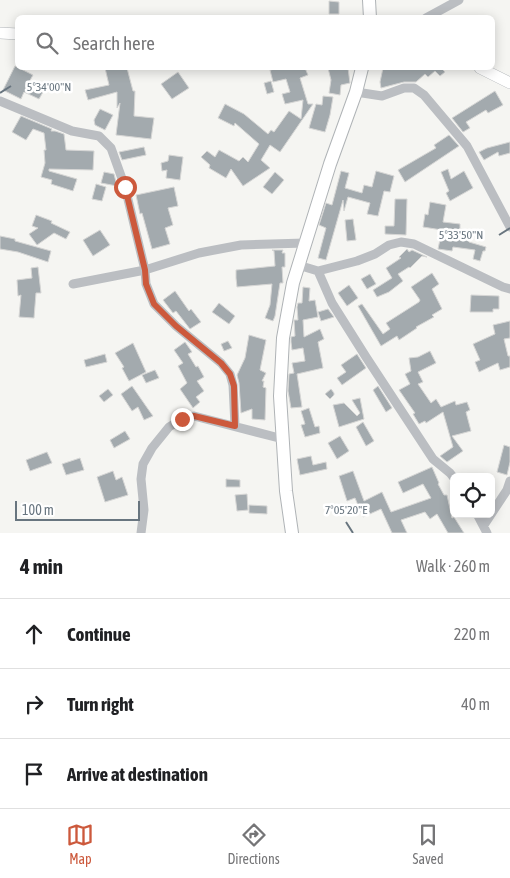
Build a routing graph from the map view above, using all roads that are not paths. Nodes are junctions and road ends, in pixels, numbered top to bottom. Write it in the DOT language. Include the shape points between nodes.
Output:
graph roads {
  1 [pos="369,0"];
  2 [pos="459,0"];
  3 [pos="370,15"];
  4 [pos="432,15"];
  5 [pos="0,33"];
  6 [pos="15,34"];
  7 [pos="362,70"];
  8 [pos="484,70"];
  9 [pos="510,83"];
  10 [pos="356,92"];
  11 [pos="0,101"];
  12 [pos="510,228"];
  13 [pos="305,242"];
  14 [pos="298,266"];
  15 [pos="145,270"];
  16 [pos="318,271"];
  17 [pos="73,284"];
  18 [pos="510,289"];
  19 [pos="235,426"];
  20 [pos="283,439"];
  21 [pos="450,473"];
  22 [pos="510,481"];
  23 [pos="479,518"];
  24 [pos="486,529"];
  25 [pos="141,533"];
  26 [pos="292,533"];
  1 -- 3 [label="main road"];
  2 -- 4 [label="street"];
  5 -- 6 [label="street"];
  7 -- 10 [label="main road"];
  8 -- 9 [label="street"];
  10 -- 12 [label="street" via="382,96 414,88 424,95 467,146"];
  10 -- 13 [label="main road"];
  11 -- 15 [label="street" via="72,131 99,136 111,148 125,187"];
  13 -- 14 [label="main road"];
  13 -- 15 [label="street" via="241,245 199,253"];
  14 -- 16 [label="street"];
  14 -- 20 [label="main road" via="283,338 280,396"];
  15 -- 17 [label="street"];
  15 -- 19 [label="street" via="146,284 154,304 230,374 234,386"];
  16 -- 18 [label="street" via="358,261 401,242 414,244"];
  16 -- 21 [label="street" via="332,303 433,459"];
  19 -- 20 [label="street"];
  19 -- 25 [label="street" via="194,416 182,419 152,448 143,464 141,479 144,510"];
  20 -- 26 [label="main road"];
  22 -- 24 [label="street"];
  23 -- 24 [label="street"];
}
